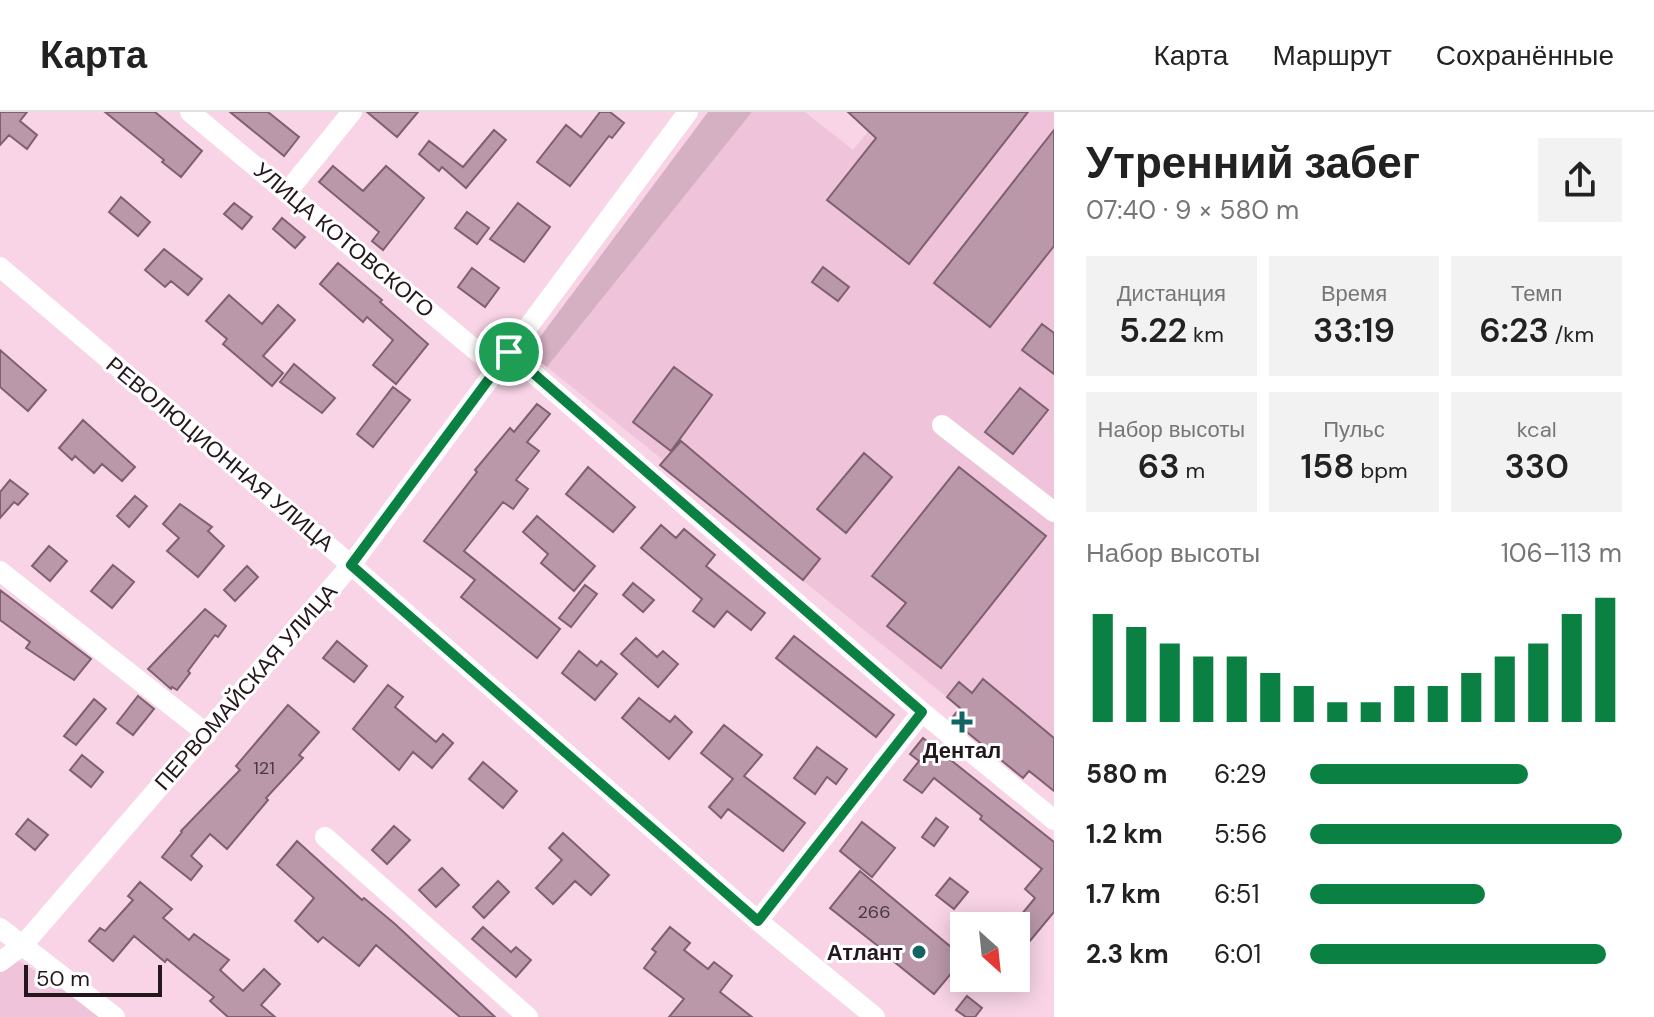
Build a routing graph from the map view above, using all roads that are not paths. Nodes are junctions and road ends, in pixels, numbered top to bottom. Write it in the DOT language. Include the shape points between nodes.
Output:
graph roads {
  1 [pos="190,112"];
  2 [pos="352,112"];
  3 [pos="688,112"];
  4 [pos="287,192"];
  5 [pos="0,267"];
  6 [pos="503,360"];
  7 [pos="942,425"];
  8 [pos="1054,512"];
  9 [pos="351,565"];
  10 [pos="0,571"];
  11 [pos="922,712"];
  12 [pos="207,734"];
  13 [pos="1054,820"];
  14 [pos="325,837"];
  15 [pos="758,921"];
  16 [pos="0,928"];
  17 [pos="23,945"];
  18 [pos="0,962"];
  19 [pos="115,1017"];
  20 [pos="528,1017"];
  21 [pos="875,1017"];
  1 -- 4 [label="street, УЛИЦА КОТОВСКОГО"];
  2 -- 4 [label="street"];
  3 -- 6 [label="street, ПЕРВОМАЙСКАЯ УЛИЦА"];
  4 -- 6 [label="street, УЛИЦА КОТОВСКОГО"];
  5 -- 9 [label="street, РЕВОЛЮЦИОННАЯ УЛИЦА"];
  6 -- 9 [label="street, ПЕРВОМАЙСКАЯ УЛИЦА"];
  6 -- 11 [label="street, УЛИЦА КОТОВСКОГО"];
  7 -- 8 [label="street"];
  9 -- 12 [label="street, ПЕРВОМАЙСКАЯ УЛИЦА"];
  9 -- 15 [label="street, РЕВОЛЮЦИОННАЯ УЛИЦА"];
  10 -- 12 [label="street"];
  11 -- 13 [label="street, УЛИЦА КОТОВСКОГО"];
  11 -- 15 [label="street"];
  12 -- 17 [label="street, ПЕРВОМАЙСКАЯ УЛИЦА"];
  14 -- 20 [label="street"];
  15 -- 21 [label="street, РЕВОЛЮЦИОННАЯ УЛИЦА"];
  16 -- 17 [label="street"];
  17 -- 18 [label="street, ПЕРВОМАЙСКАЯ УЛИЦА"];
  17 -- 19 [label="street"];
}
